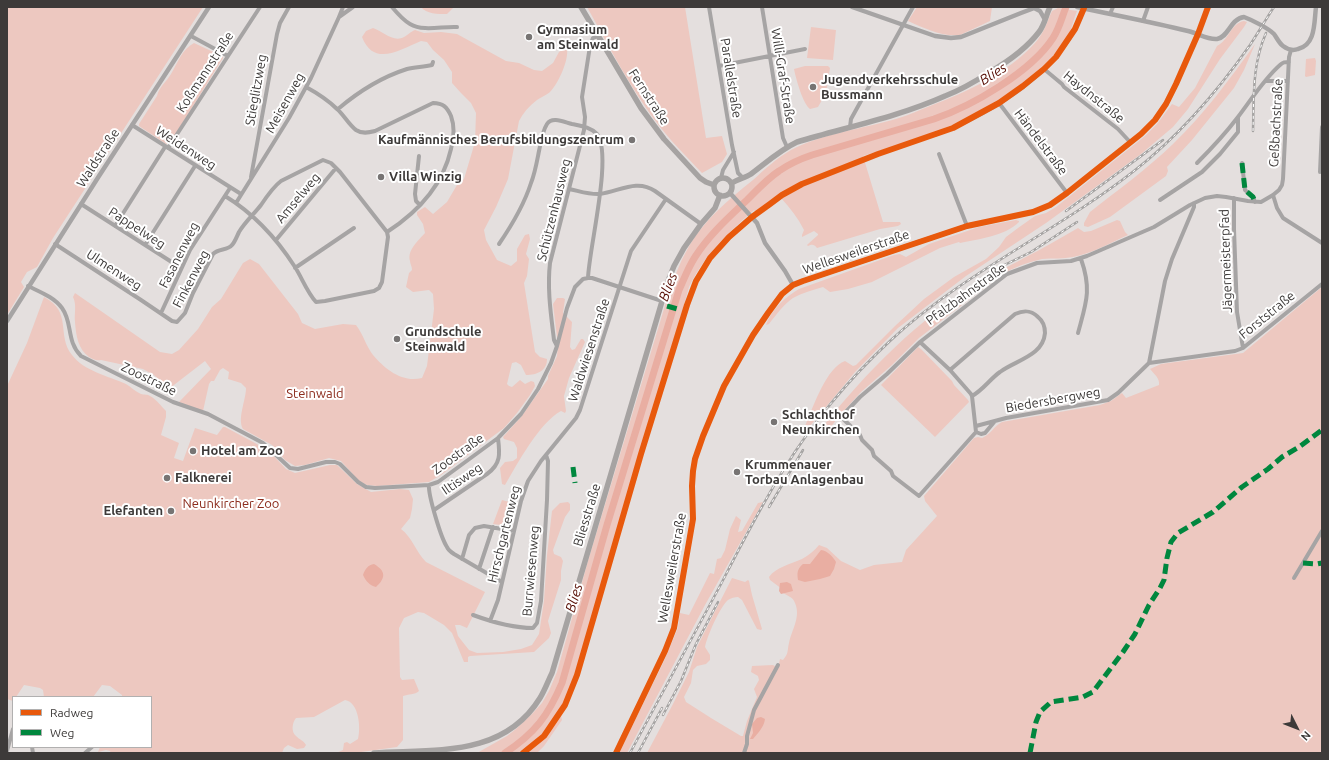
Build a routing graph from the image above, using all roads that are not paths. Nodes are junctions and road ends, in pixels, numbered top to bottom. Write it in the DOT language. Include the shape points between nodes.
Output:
graph roads {
  1 [pos="209,7"];
  2 [pos="260,7"];
  3 [pos="289,7"];
  4 [pos="342,7"];
  5 [pos="353,7"];
  6 [pos="393,7"];
  7 [pos="582,7"];
  8 [pos="709,7"];
  9 [pos="762,7"];
  10 [pos="852,7"];
  11 [pos="913,7"];
  12 [pos="1034,7"];
  13 [pos="1048,7"];
  14 [pos="1077,7"];
  15 [pos="1113,7"];
  16 [pos="1148,7"];
  17 [pos="1208,7"];
  18 [pos="1316,7"];
  19 [pos="1084,8"];
  20 [pos="1110,14"];
  21 [pos="339,18"];
  22 [pos="1044,18"];
  23 [pos="1143,21"];
  24 [pos="903,25"];
  25 [pos="457,28"];
  26 [pos="1198,34"];
  27 [pos="191,36"];
  28 [pos="598,36"];
  29 [pos="1032,40"];
  30 [pos="805,49"];
  31 [pos="1291,50"];
  32 [pos="228,56"];
  33 [pos="770,57"];
  34 [pos="433,62"];
  35 [pos="1288,62"];
  36 [pos="719,66"];
  37 [pos="1044,69"];
  38 [pos="1266,81"];
  39 [pos="1288,81"];
  40 [pos="306,87"];
  41 [pos="999,103"];
  42 [pos="338,109"];
  43 [pos="1238,117"];
  44 [pos="132,125"];
  45 [pos="584,127"];
  46 [pos="850,127"];
  47 [pos="1322,127"];
  48 [pos="935,135"];
  49 [pos="1130,142"];
  50 [pos="166,147"];
  51 [pos="787,147"];
  52 [pos="734,152"];
  53 [pos="939,154"];
  54 [pos="419,156"];
  55 [pos="1197,163"];
  56 [pos="1242,163"];
  57 [pos="195,166"];
  58 [pos="336,168"];
  59 [pos="1320,172"];
  60 [pos="721,178"];
  61 [pos="742,178"];
  62 [pos="250,179"];
  63 [pos="732,183"];
  64 [pos="714,185"];
  65 [pos="230,188"];
  66 [pos="569,189"];
  67 [pos="730,193"];
  68 [pos="1067,193"];
  69 [pos="241,194"];
  70 [pos="600,194"];
  71 [pos="720,195"];
  72 [pos="225,196"];
  73 [pos="1273,196"];
  74 [pos="1234,198"];
  75 [pos="666,199"];
  76 [pos="1160,200"];
  77 [pos="1256,202"];
  78 [pos="236,203"];
  79 [pos="1194,203"];
  80 [pos="81,204"];
  81 [pos="420,205"];
  82 [pos="251,216"];
  83 [pos="701,224"];
  84 [pos="115,226"];
  85 [pos="967,226"];
  86 [pos="354,228"];
  87 [pos="387,232"];
  88 [pos="276,240"];
  89 [pos="1322,243"];
  90 [pos="55,244"];
  91 [pos="499,244"];
  92 [pos="145,245"];
  93 [pos="1081,259"];
  94 [pos="181,268"];
  95 [pos="295,268"];
  96 [pos="588,278"];
  97 [pos="1322,284"];
  98 [pos="793,285"];
  99 [pos="28,286"];
  100 [pos="619,287"];
  101 [pos="662,301"];
  102 [pos="161,313"];
  103 [pos="7,321"];
  104 [pos="1078,333"];
  105 [pos="920,342"];
  106 [pos="557,346"];
  107 [pos="1243,348"];
  108 [pos="1149,363"];
  109 [pos="950,370"];
  110 [pos="972,396"];
  111 [pos="841,417"];
  112 [pos="576,418"];
  113 [pos="995,421"];
  114 [pos="976,426"];
  115 [pos="976,432"];
  116 [pos="498,438"];
  117 [pos="546,455"];
  118 [pos="429,485"];
  119 [pos="434,510"];
  120 [pos="493,527"];
  121 [pos="514,531"];
  122 [pos="1322,531"];
  123 [pos="462,559"];
  124 [pos="479,569"];
  125 [pos="1294,578"];
  126 [pos="502,582"];
  127 [pos="473,616"];
  128 [pos="490,621"];
  129 [pos="778,665"];
  130 [pos="12,736"];
  131 [pos="7,751"];
  132 [pos="398,752"];
  133 [pos="374,753"];
  134 [pos="616,753"];
  135 [pos="744,753"];
  1 -- 27 [label="street, Waldstraße"];
  2 -- 32 [label="street, Koßmannstraße"];
  3 -- 62 [label="street, Stieglitzweg" via="277,34"];
  4 -- 21 [label="street, Meisenweg"];
  5 -- 21 [label="street"];
  6 -- 25 [label="street" via="405,20 419,28"];
  7 -- 28 [label="main road, Fernstraße"];
  8 -- 36 [label="street, Parallelstraße"];
  9 -- 33 [label="street, Willi-Graf-Straße"];
  10 -- 24 [label="street"];
  11 -- 24 [label="street"];
  12 -- 22 [label="street"];
  12 -- 24 [label="street" via="956,38 936,36"];
  13 -- 22 [label="main road"];
  13 -- 29 [label="main road" via="1044,25"];
  14 -- 19 [label="street"];
  15 -- 20 [label="street"];
  16 -- 23 [label="street"];
  17 -- 26 [label="street, Wellesweilerstraße"];
  18 -- 31 [label="street" via="1311,38 1303,47"];
  19 -- 20 [label="street"];
  19 -- 37 [label="street" via="1068,41"];
  20 -- 23 [label="street"];
  21 -- 40 [label="street, Meisenweg"];
  22 -- 29 [label="main road"];
  23 -- 26 [label="street"];
  24 -- 46 [label="street" via="851,119"];
  26 -- 31 [label="street" via="1210,39 1220,38 1236,19 1244,17 1273,33 1281,44"];
  26 -- 49 [label="street, Wellesweilerstraße" via="1164,108 1149,126"];
  27 -- 32 [label="street"];
  27 -- 44 [label="street, Waldstraße"];
  28 -- 45 [label="street, Schützenhausweg" via="592,40 584,83"];
  28 -- 64 [label="main road, Fernstraße" via="653,126 700,178"];
  29 -- 46 [label="main road" via="1011,59 955,92 901,113"];
  30 -- 33 [label="street"];
  31 -- 35 [label="street, Geßbachstraße"];
  32 -- 50 [label="street, Koßmannstraße"];
  33 -- 36 [label="street"];
  33 -- 51 [label="street, Willi-Graf-Straße" via="783,138"];
  34 -- 42 [label="street" via="432,65 402,71 369,86"];
  35 -- 38 [label="street" via="1281,64"];
  35 -- 39 [label="street, Geßbachstraße"];
  36 -- 52 [label="street, Parallelstraße"];
  37 -- 41 [label="street"];
  37 -- 49 [label="street, Haydnstraße" via="1118,129"];
  38 -- 39 [label="street"];
  38 -- 43 [label="street"];
  39 -- 73 [label="street, Geßbachstraße" via="1283,179 1282,185"];
  40 -- 42 [label="street" via="327,99"];
  40 -- 62 [label="street, Meisenweg"];
  41 -- 48 [label="street"];
  41 -- 68 [label="street, Händelstraße"];
  42 -- 81 [label="street" via="363,133 369,133 433,103 442,104 448,109 453,123 454,140 450,157 438,182"];
  43 -- 55 [label="street"];
  43 -- 76 [label="street" via="1238,132 1220,154 1202,172"];
  44 -- 50 [label="street, Weidenweg"];
  44 -- 80 [label="street, Waldstraße"];
  45 -- 66 [label="street, Schützenhausweg"];
  45 -- 70 [label="street" via="593,131 601,142"];
  45 -- 91 [label="street" via="554,120 548,122 543,131 526,197 510,229"];
  46 -- 51 [label="main road"];
  47 -- 59 [label="street"];
  49 -- 68 [label="street, Wellesweilerstraße"];
  50 -- 57 [label="street, Weidenweg"];
  50 -- 84 [label="street, Koßmannstraße"];
  51 -- 61 [label="main road" via="750,175"];
  52 -- 60 [label="street"];
  52 -- 61 [label="street, Parallelstraße" via="737,170"];
  53 -- 85 [label="street"];
  54 -- 81 [label="street" via="415,194"];
  56 -- 77 [label="street" via="1245,190"];
  57 -- 65 [label="street, Weidenweg"];
  57 -- 92 [label="street"];
  58 -- 82 [label="street" via="323,160 276,184"];
  58 -- 87 [label="street"];
  58 -- 88 [label="street, Amselweg"];
  60 -- 63 [label="main road"];
  60 -- 64 [label="main road"];
  61 -- 63 [label="main road"];
  62 -- 69 [label="street, Meisenweg"];
  63 -- 67 [label="main road"];
  64 -- 71 [label="main road" via="716,193"];
  65 -- 69 [label="street, Weidenweg"];
  65 -- 72 [label="street, Fasanenweg"];
  66 -- 70 [label="street"];
  66 -- 106 [label="street, Schützenhausweg" via="549,273 554,340"];
  67 -- 71 [label="main road"];
  67 -- 98 [label="street" via="757,223 765,243"];
  68 -- 85 [label="street, Wellesweilerstraße" via="1050,205 1033,212"];
  69 -- 78 [label="street, Meisenweg"];
  70 -- 75 [label="street" via="642,185"];
  70 -- 96 [label="street"];
  71 -- 83 [label="main road, Bliesstraße" via="716,208"];
  72 -- 78 [label="street"];
  72 -- 94 [label="street, Fasanenweg" via="196,239"];
  73 -- 77 [label="street"];
  73 -- 89 [label="street" via="1283,218"];
  74 -- 77 [label="street"];
  74 -- 79 [label="street" via="1217,196"];
  74 -- 107 [label="street, Jägermeisterpfad" via="1237,312"];
  75 -- 83 [label="street"];
  75 -- 100 [label="street, Waldwiesenstraße" via="634,244"];
  78 -- 82 [label="street"];
  79 -- 93 [label="street, Pfalzbahnstraße" via="1154,227"];
  79 -- 108 [label="street" via="1165,281"];
  80 -- 84 [label="street, Pappelweg"];
  80 -- 90 [label="street, Waldstraße"];
  81 -- 87 [label="street"];
  82 -- 88 [label="street"];
  82 -- 102 [label="street, Finkenweg" via="232,245 213,254 180,320 174,322"];
  83 -- 101 [label="main road, Bliesstraße" via="674,266"];
  84 -- 92 [label="street, Pappelweg"];
  85 -- 98 [label="street, Wellesweilerstraße"];
  86 -- 95 [label="street"];
  87 -- 95 [label="street" via="382,282 374,292 316,302"];
  88 -- 95 [label="street"];
  90 -- 99 [label="street, Waldstraße"];
  90 -- 102 [label="street, Ulmenweg"];
  92 -- 94 [label="street, Pappelweg"];
  93 -- 104 [label="street" via="1088,282 1088,292"];
  93 -- 105 [label="street, Pfalzbahnstraße" via="1037,263 1007,274"];
  94 -- 102 [label="street, Fasanenweg"];
  96 -- 100 [label="street"];
  96 -- 106 [label="street, Zoostraße" via="580,281 573,291"];
  97 -- 107 [label="street, Forststraße"];
  98 -- 134 [label="street, Wellesweilerstraße" via="778,298 750,340 724,386 703,436 693,471 693,519 674,628"];
  99 -- 103 [label="street, Waldstraße"];
  99 -- 118 [label="street, Zoostraße" via="51,298 62,308 66,314 73,346 81,356 173,402 208,414 263,443 290,468 298,469 335,462 366,487"];
  100 -- 101 [label="street"];
  100 -- 112 [label="street, Waldwiesenstraße" via="587,391"];
  101 -- 132 [label="main road, Bliesstraße" via="552,673 540,698 526,716 513,727 483,743 460,748"];
  105 -- 109 [label="street"];
  105 -- 111 [label="street, Pfalzbahnstraße"];
  106 -- 116 [label="street, Zoostraße" via="538,389 521,414"];
  107 -- 108 [label="street, Forststraße"];
  108 -- 113 [label="street, Biedersbergweg" via="1108,400"];
  109 -- 110 [label="street"];
  109 -- 110 [label="street" via="1015,314 1026,311 1039,317 1045,330 1044,340 1040,346 1033,354 999,372"];
  110 -- 114 [label="street"];
  111 -- 115 [label="street, Biedersbergweg" via="860,435 874,456 893,476 919,496"];
  112 -- 117 [label="street, Hirschgartenweg"];
  113 -- 114 [label="street, Biedersbergweg"];
  113 -- 115 [label="street, Biedersbergweg" via="985,433"];
  114 -- 115 [label="street"];
  116 -- 118 [label="street, Zoostraße" via="444,479"];
  116 -- 119 [label="street, Iltisweg" via="499,457 495,468"];
  117 -- 121 [label="street, Hirschgartenweg" via="528,480"];
  117 -- 128 [label="street, Burrwiesenweg" via="547,500 541,601 536,623 530,628"];
  118 -- 119 [label="street"];
  119 -- 123 [label="street" via="447,548"];
  120 -- 121 [label="street"];
  120 -- 123 [label="street" via="479,526 472,530"];
  120 -- 124 [label="street"];
  121 -- 126 [label="street, Hirschgartenweg"];
  122 -- 125 [label="street"];
  123 -- 124 [label="street"];
  124 -- 126 [label="street"];
  126 -- 128 [label="street, Hirschgartenweg"];
  127 -- 128 [label="street, Burrwiesenweg"];
  129 -- 135 [label="street" via="754,710"];
  130 -- 131 [label="street"];
  132 -- 133 [label="main road, Bliesstraße"];
}
